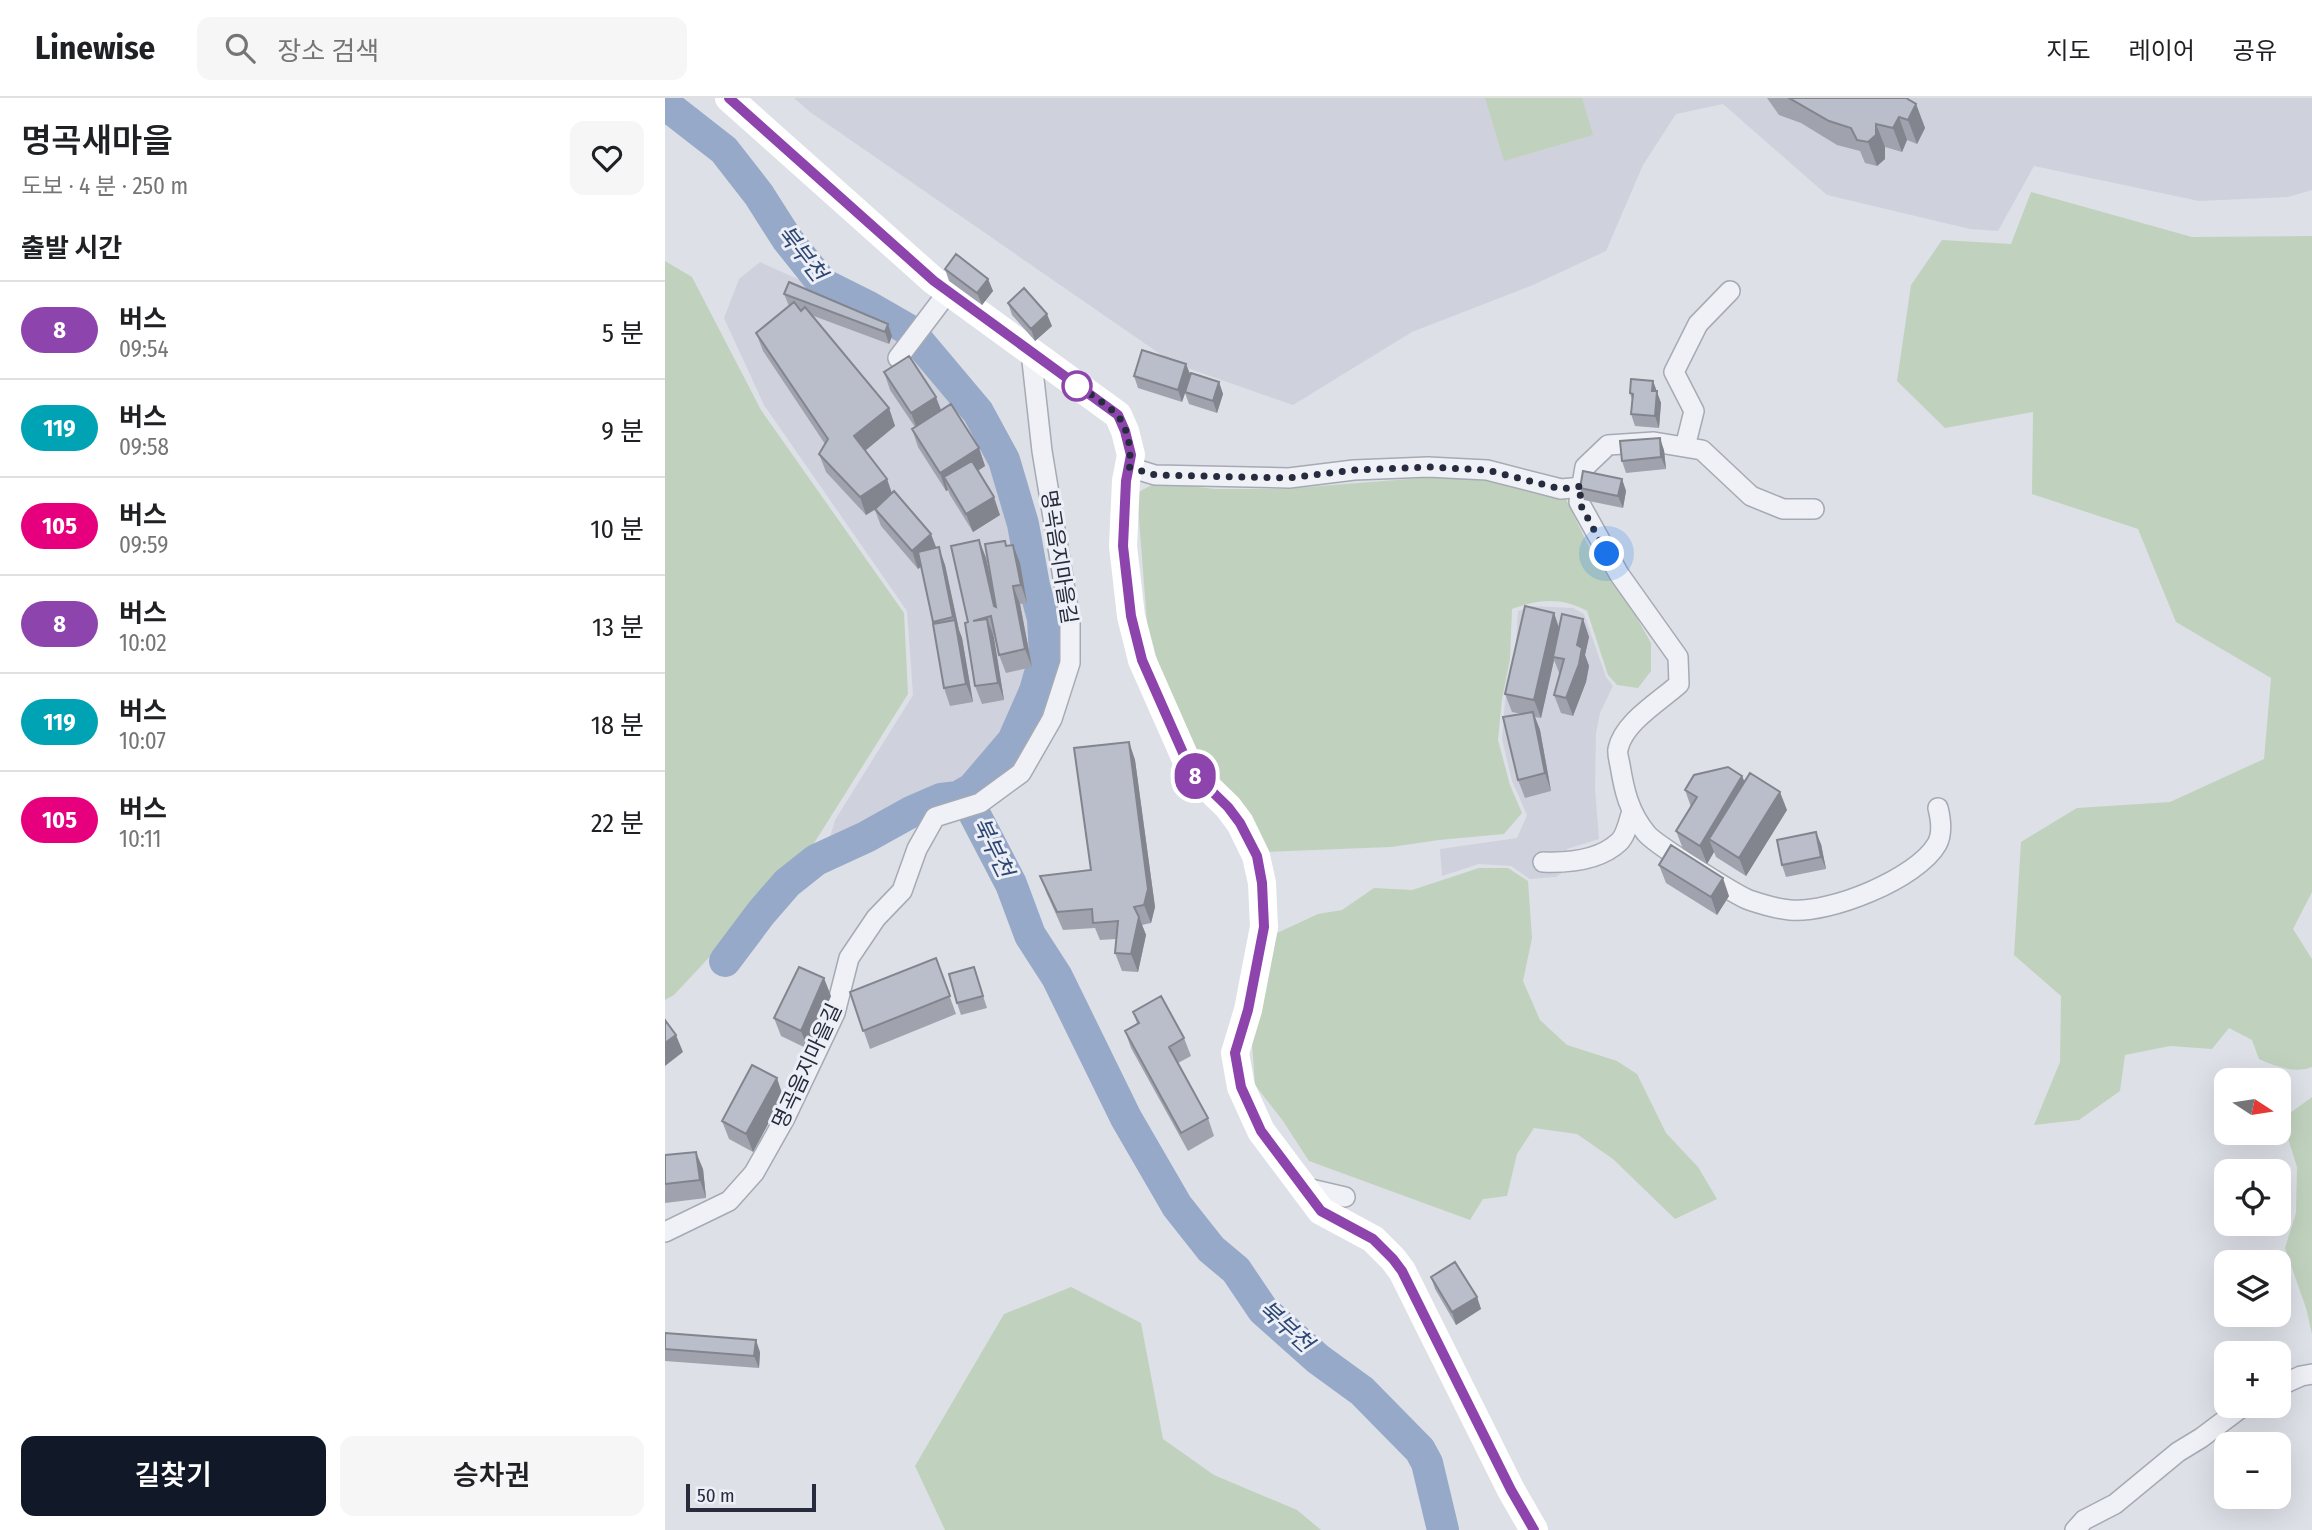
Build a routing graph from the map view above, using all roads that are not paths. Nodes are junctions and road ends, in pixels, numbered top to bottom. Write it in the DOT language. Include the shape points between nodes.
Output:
graph roads {
  1 [pos="729,98"];
  2 [pos="1730,291"];
  3 [pos="948,292"];
  4 [pos="1031,352"];
  5 [pos="898,358"];
  6 [pos="1685,447"];
  7 [pos="1129,467"];
  8 [pos="1582,486"];
  9 [pos="1814,509"];
  10 [pos="1938,808"];
  11 [pos="1632,811"];
  12 [pos="1543,862"];
  13 [pos="1302,1187"];
  14 [pos="1345,1197"];
  15 [pos="665,1233"];
  16 [pos="2312,1374"];
  17 [pos="2291,1381"];
  18 [pos="2228,1418"];
  19 [pos="1534,1530"];
  20 [pos="2075,1530"];
  1 -- 3 [label="main road"];
  2 -- 6 [label="street" via="1698,324 1674,373 1694,411"];
  3 -- 4 [label="main road"];
  3 -- 5 [label="street"];
  4 -- 7 [label="main road" via="1118,415 1131,455"];
  4 -- 15 [label="street, 명곡음지마을길" via="1070,620 1070,663 1052,719 1021,773 980,803 935,817 916,849 902,891 876,918 849,958 835,1013 754,1173 729,1201"];
  6 -- 8 [label="street" via="1654,442 1608,444 1585,467"];
  6 -- 9 [label="street" via="1702,450 1751,496 1783,509"];
  7 -- 8 [label="street" via="1155,475 1289,478 1428,467 1487,470 1561,489"];
  7 -- 13 [label="main road" via="1123,546 1131,616 1142,660 1191,771 1240,823 1257,856 1262,883 1264,927 1235,1053 1241,1087 1261,1131"];
  8 -- 11 [label="street" via="1579,502 1595,534 1678,657 1679,684 1634,720 1618,750"];
  10 -- 11 [label="street" via="1942,823 1938,843 1922,862 1856,898 1790,911 1747,899 1692,865 1647,835"];
  11 -- 12 [label="street" via="1621,841 1597,856"];
  13 -- 14 [label="street"];
  13 -- 19 [label="main road" via="1321,1211 1373,1239 1402,1271"];
  16 -- 17 [label="street"];
  18 -- 20 [label="street"];
}
